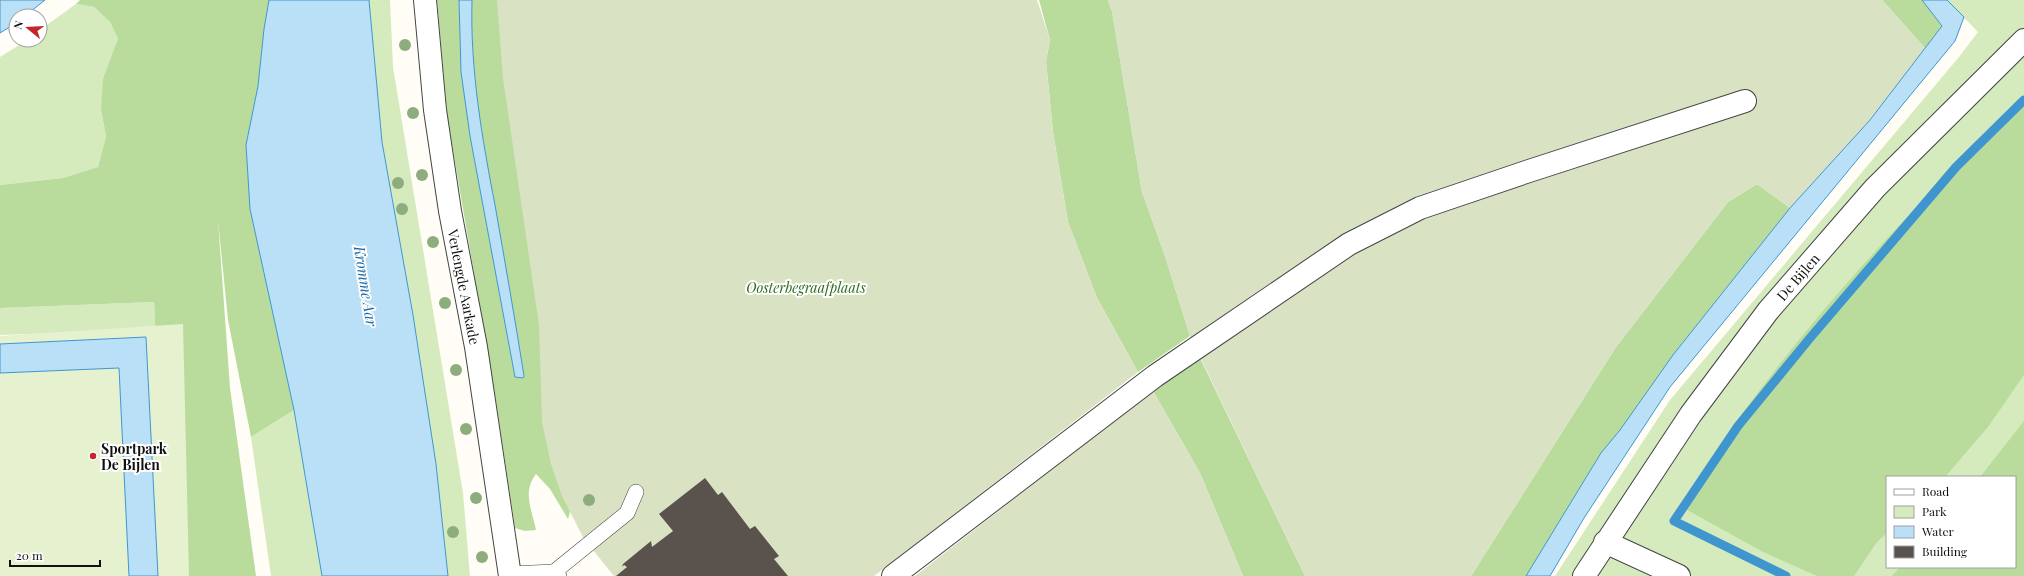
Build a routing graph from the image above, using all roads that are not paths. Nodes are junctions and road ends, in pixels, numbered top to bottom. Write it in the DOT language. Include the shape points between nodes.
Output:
graph roads {
  1 [pos="425,0"];
  2 [pos="2024,40"];
  3 [pos="1745,101"];
  4 [pos="636,492"];
  5 [pos="1605,542"];
  6 [pos="556,574"];
  7 [pos="510,575"];
  8 [pos="893,576"];
  9 [pos="1584,576"];
  10 [pos="1679,576"];
  1 -- 7 [label="street, Verlengde Aarkade" via="436,118 450,211 476,346"];
  2 -- 5 [label="street, De Bijlen" via="1875,188 1773,306 1690,414"];
  3 -- 8 [label="street" via="1420,208 1349,244 1155,376"];
  4 -- 6 [label="lane" via="627,513"];
  5 -- 9 [label="street, De Bijlen"];
  5 -- 10 [label="street"];
  6 -- 7 [label="lane, Verlengde Aarkade"];
}
